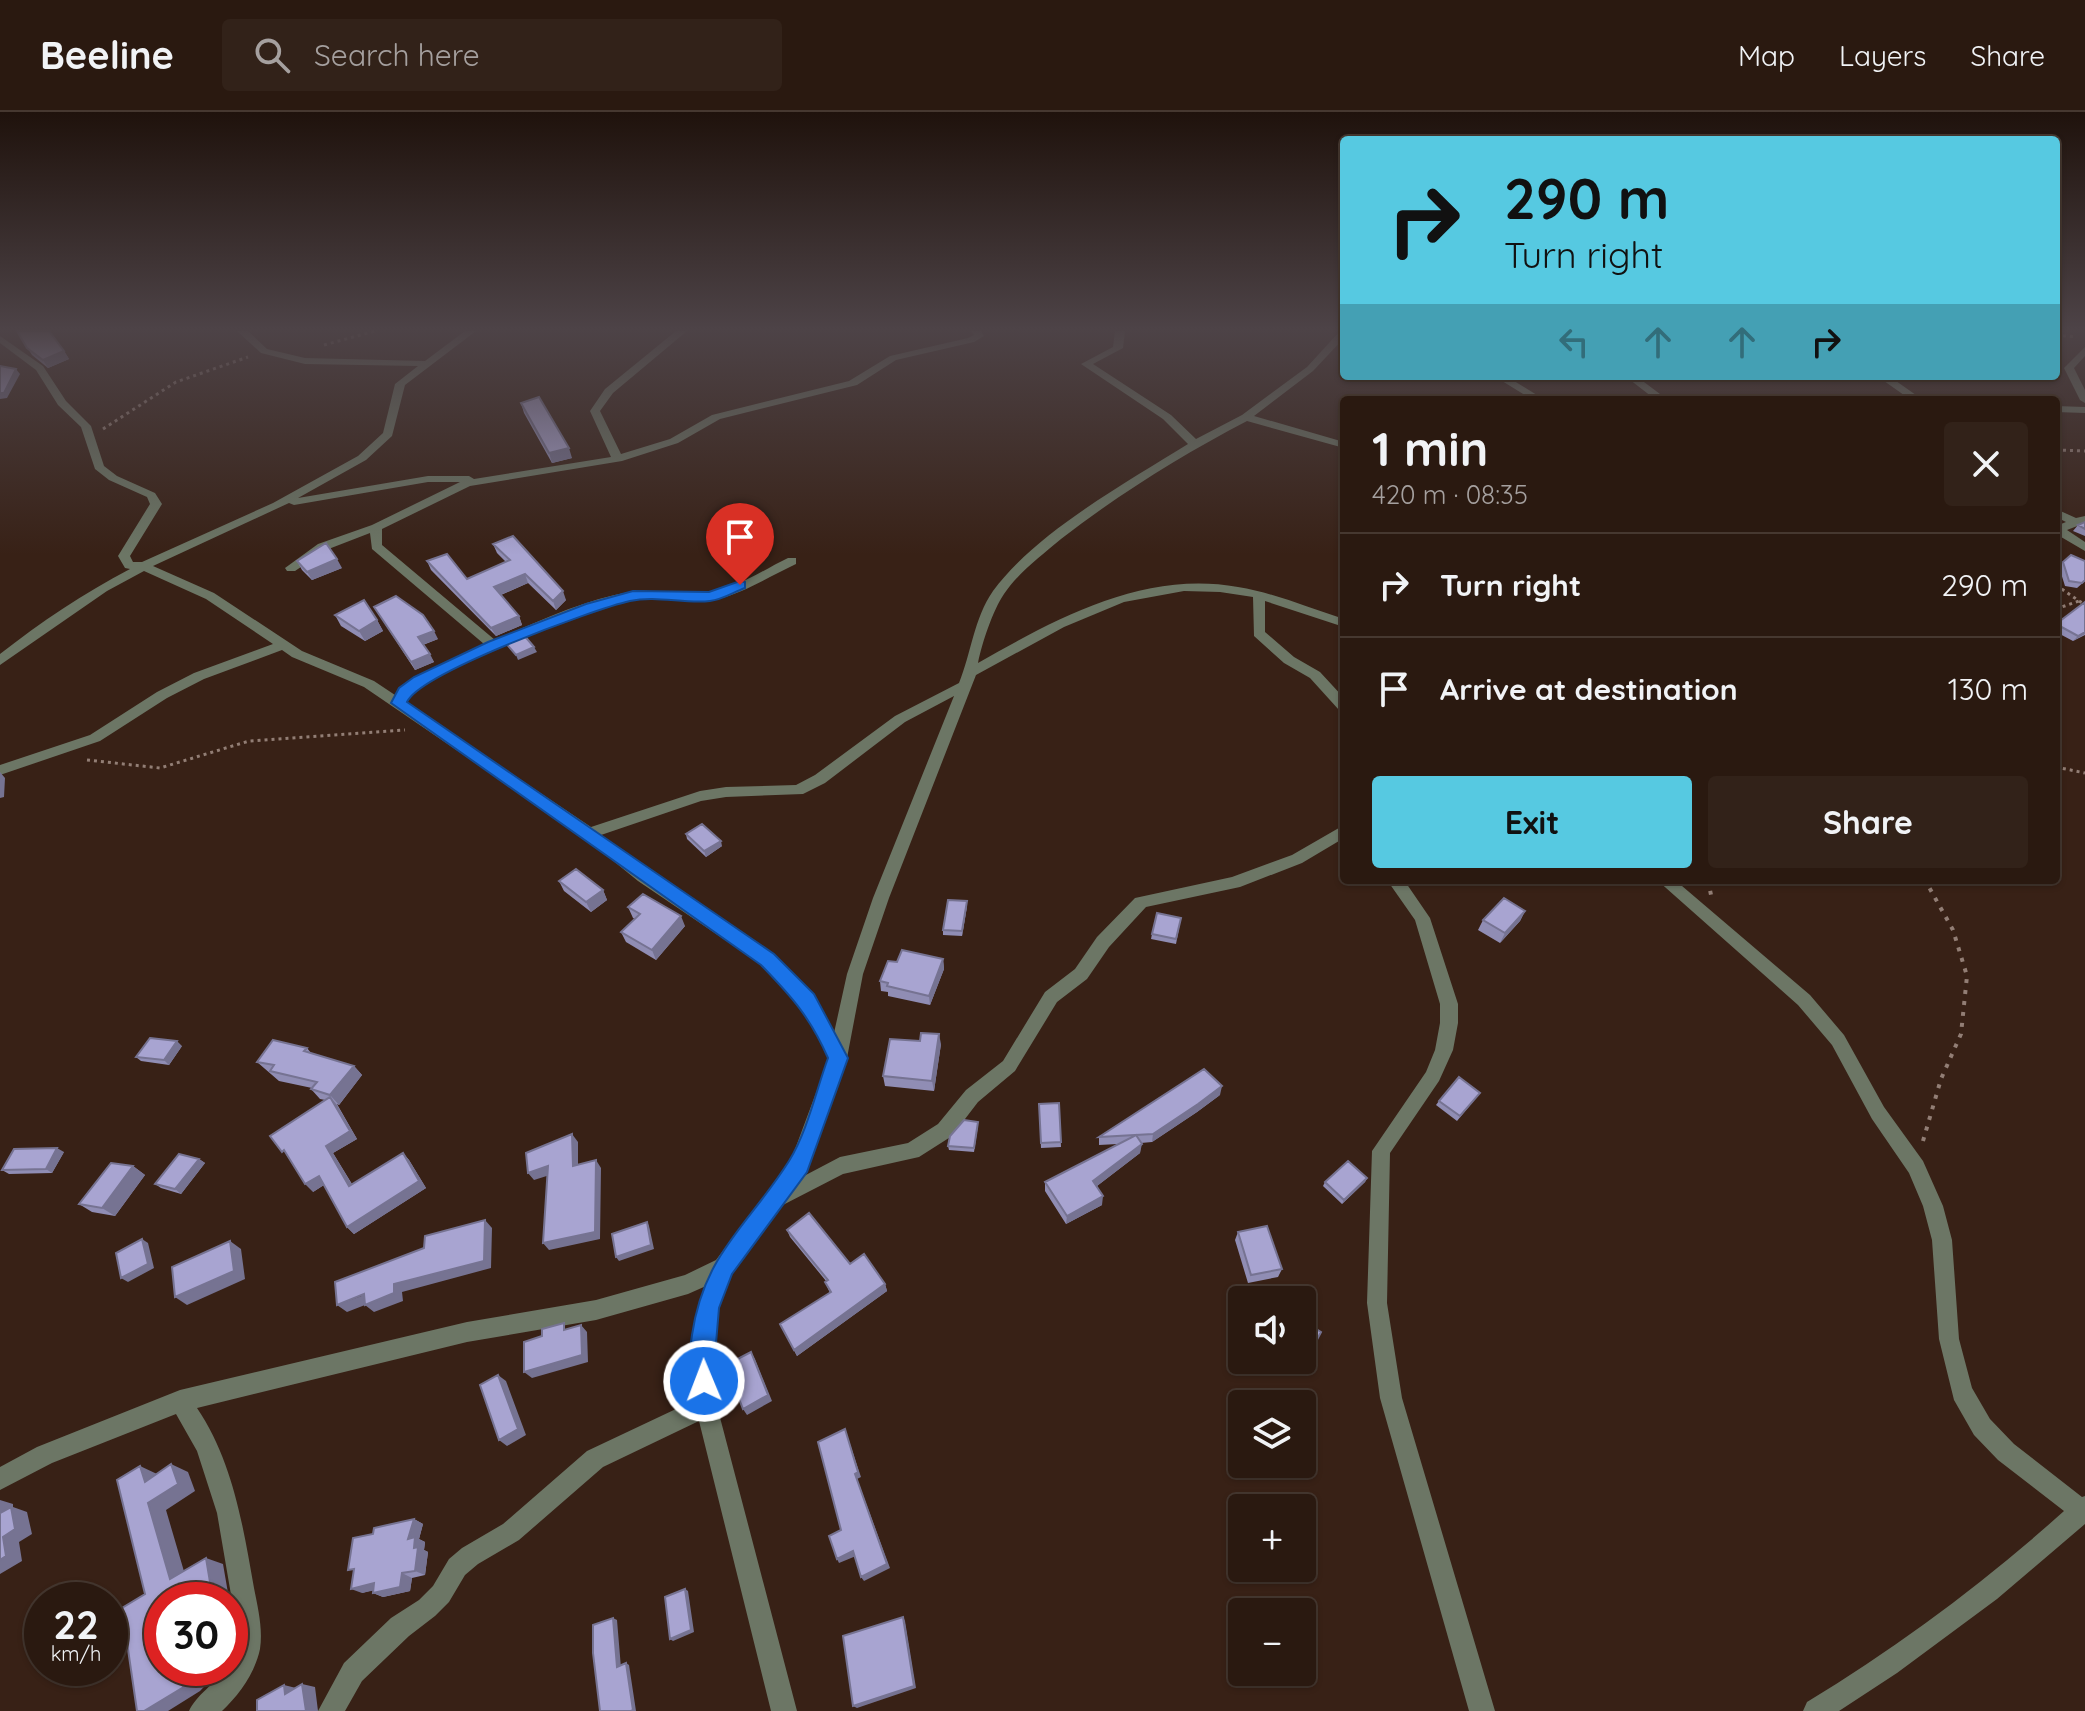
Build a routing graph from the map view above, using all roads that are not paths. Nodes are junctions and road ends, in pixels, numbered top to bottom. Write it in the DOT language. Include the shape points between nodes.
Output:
graph roads {
  1 [pos="65,406"];
  2 [pos="394,406"];
  3 [pos="599,406"];
  4 [pos="762,406"];
  5 [pos="1150,406"];
  6 [pos="1261,406"];
  7 [pos="2060,409"];
  8 [pos="2085,410"];
  9 [pos="1246,417"];
  10 [pos="1195,444"];
  11 [pos="1340,444"];
  12 [pos="618,459"];
  13 [pos="486,479"];
  14 [pos="277,505"];
  15 [pos="2060,514"];
  16 [pos="2081,522"];
  17 [pos="376,527"];
  18 [pos="2060,528"];
  19 [pos="2060,531"];
  20 [pos="2085,547"];
  21 [pos="792,561"];
  22 [pos="142,566"];
  23 [pos="291,568"];
  24 [pos="1259,595"];
  25 [pos="1340,622"];
  26 [pos="282,645"];
  27 [pos="493,645"];
  28 [pos="0,661"];
  29 [pos="966,680"];
  30 [pos="399,703"];
  31 [pos="1340,703"];
  32 [pos="0,770"];
  33 [pos="589,833"];
  34 [pos="1340,833"];
  35 [pos="1398,884"];
  36 [pos="1670,884"];
  37 [pos="838,1058"];
  38 [pos="774,1201"];
  39 [pos="723,1267"];
  40 [pos="180,1401"];
  41 [pos="706,1406"];
  42 [pos="0,1479"];
  43 [pos="2084,1510"];
  44 [pos="202,1711"];
  45 [pos="331,1711"];
  46 [pos="784,1711"];
  47 [pos="1482,1711"];
  48 [pos="1816,1711"];
  1 -- 22 [label="street" via="86,426 99,467 151,495 156,504 124,556 129,565"];
  2 -- 14 [label="street" via="384,441"];
  3 -- 12 [label="street" via="595,411"];
  4 -- 12 [label="street" via="716,417 674,441"];
  5 -- 10 [label="street"];
  6 -- 9 [label="street"];
  7 -- 8 [label="street"];
  9 -- 10 [label="street"];
  9 -- 11 [label="street"];
  10 -- 29 [label="street" via="1090,511 1025,562 997,594"];
  12 -- 13 [label="street"];
  13 -- 14 [label="street" via="428,479"];
  13 -- 17 [label="street" via="459,486"];
  14 -- 22 [label="street"];
  15 -- 16 [label="street"];
  16 -- 18 [label="street"];
  17 -- 23 [label="street" via="322,547"];
  17 -- 27 [label="street" via="376,546"];
  19 -- 20 [label="street"];
  21 -- 27 [label="street" via="710,597 618,598"];
  22 -- 26 [label="street" via="210,596"];
  22 -- 28 [label="street" via="42,628"];
  24 -- 25 [label="street"];
  24 -- 29 [label="street" via="1222,588 1137,592 1049,629"];
  24 -- 31 [label="street" via="1259,633 1315,675"];
  26 -- 30 [label="street"];
  26 -- 32 [label="street" via="187,682 95,738"];
  27 -- 30 [label="street" via="420,680 404,691"];
  29 -- 33 [label="street" via="798,790 700,796"];
  29 -- 37 [label="street" via="855,974"];
  30 -- 33 [label="street"];
  33 -- 37 [label="street" via="644,877 768,960 807,999"];
  34 -- 38 [label="street" via="1297,859 1234,883 1141,902 1081,974 1051,997 1009,1066 972,1096 945,1130 912,1151 817,1175"];
  35 -- 47 [label="street" via="1422,918 1441,974 1449,1023 1433,1076 1381,1151 1379,1319 1391,1398"];
  36 -- 43 [label="street" via="1823,1019 1916,1167 1933,1206 1942,1240 1949,1339 1962,1392 1982,1427 2006,1452"];
  37 -- 38 [label="street" via="799,1165"];
  38 -- 39 [label="street"];
  39 -- 40 [label="street" via="688,1284 596,1310 467,1332"];
  39 -- 41 [label="street" via="708,1308 701,1356"];
  40 -- 42 [label="street" via="45,1455"];
  40 -- 44 [label="street" via="201,1430 222,1481 248,1619 248,1648 242,1662"];
  41 -- 45 [label="street" via="595,1459 511,1532 470,1556 427,1608 353,1672"];
  41 -- 46 [label="street"];
  43 -- 48 [label="street" via="1940,1632"];
}
